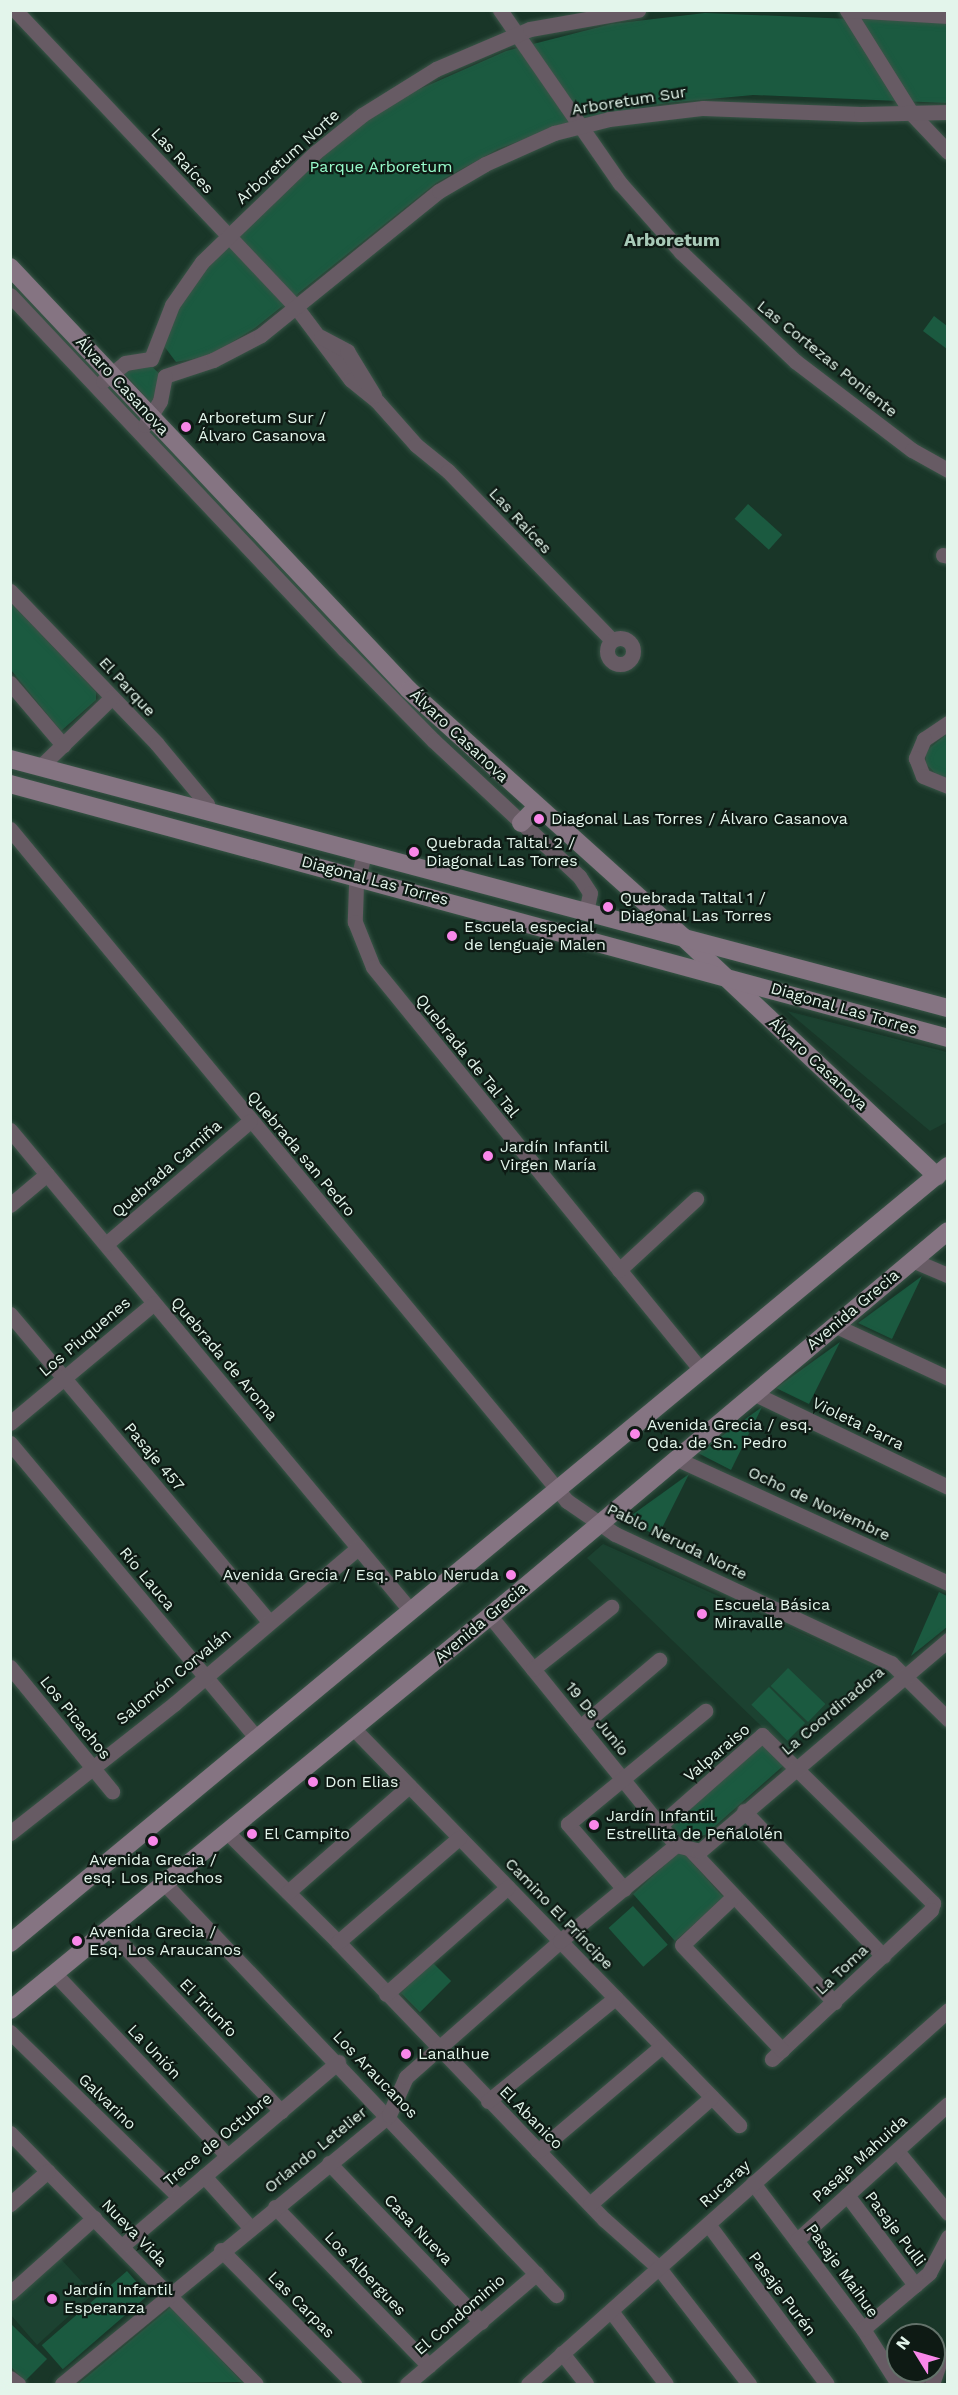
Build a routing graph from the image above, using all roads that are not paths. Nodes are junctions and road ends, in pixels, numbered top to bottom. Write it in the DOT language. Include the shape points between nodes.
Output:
graph roads {
  1 [pos="15,10"];
  2 [pos="500,10"];
  3 [pos="638,10"];
  4 [pos="847,10"];
  5 [pos="948,16"];
  6 [pos="514,36"];
  7 [pos="948,112"];
  8 [pos="912,114"];
  9 [pos="578,125"];
  10 [pos="948,152"];
  11 [pos="228,236"];
  12 [pos="10,267"];
  13 [pos="10,295"];
  14 [pos="296,307"];
  15 [pos="151,359"];
  16 [pos="111,373"];
  17 [pos="165,376"];
  18 [pos="97,388"];
  19 [pos="151,417"];
  20 [pos="139,432"];
  21 [pos="948,470"];
  22 [pos="10,591"];
  23 [pos="612,640"];
  24 [pos="10,683"];
  25 [pos="112,697"];
  26 [pos="948,723"];
  27 [pos="63,746"];
  28 [pos="10,759"];
  29 [pos="40,767"];
  30 [pos="948,786"];
  31 [pos="14,789"];
  32 [pos="537,807"];
  33 [pos="210,813"];
  34 [pos="521,823"];
  35 [pos="10,829"];
  36 [pos="364,854"];
  37 [pos="358,876"];
  38 [pos="586,912"];
  39 [pos="683,937"];
  40 [pos="722,975"];
  41 [pos="948,1008"];
  42 [pos="948,1038"];
  43 [pos="250,1121"];
  44 [pos="10,1130"];
  45 [pos="942,1171"];
  46 [pos="47,1173"];
  47 [pos="696,1199"];
  48 [pos="10,1205"];
  49 [pos="948,1231"];
  50 [pos="106,1244"];
  51 [pos="912,1260"];
  52 [pos="619,1270"];
  53 [pos="948,1275"];
  54 [pos="154,1303"];
  55 [pos="10,1314"];
  56 [pos="834,1325"];
  57 [pos="700,1369"];
  58 [pos="64,1378"];
  59 [pos="948,1378"];
  60 [pos="753,1393"];
  61 [pos="10,1423"];
  62 [pos="10,1443"];
  63 [pos="675,1458"];
  64 [pos="948,1487"];
  65 [pos="562,1495"];
  66 [pos="598,1524"];
  67 [pos="358,1548"];
  68 [pos="948,1583"];
  69 [pos="611,1607"];
  70 [pos="410,1610"];
  71 [pos="490,1616"];
  72 [pos="269,1622"];
  73 [pos="948,1640"];
  74 [pos="659,1660"];
  75 [pos="10,1667"];
  76 [pos="533,1669"];
  77 [pos="903,1675"];
  78 [pos="205,1677"];
  79 [pos="705,1711"];
  80 [pos="948,1719"];
  81 [pos="580,1727"];
  82 [pos="353,1728"];
  83 [pos="257,1738"];
  84 [pos="92,1766"];
  85 [pos="795,1767"];
  86 [pos="623,1780"];
  87 [pos="410,1786"];
  88 [pos="112,1791"];
  89 [pos="744,1811"];
  90 [pos="660,1825"];
  91 [pos="226,1832"];
  92 [pos="10,1833"];
  93 [pos="459,1838"];
  94 [pos="682,1847"];
  95 [pos="165,1884"];
  96 [pos="508,1887"];
  97 [pos="624,1889"];
  98 [pos="288,1892"];
  99 [pos="734,1896"];
  100 [pos="108,1929"];
  101 [pos="560,1941"];
  102 [pos="338,1942"];
  103 [pos="10,1943"];
  104 [pos="883,1956"];
  105 [pos="55,1974"];
  106 [pos="386,1994"];
  107 [pos="615,1998"];
  108 [pos="834,2002"];
  109 [pos="10,2010"];
  110 [pos="948,2010"];
  111 [pos="10,2032"];
  112 [pos="662,2046"];
  113 [pos="436,2047"];
  114 [pos="338,2062"];
  115 [pos="712,2097"];
  116 [pos="488,2101"];
  117 [pos="948,2104"];
  118 [pos="281,2111"];
  119 [pos="389,2115"];
  120 [pos="739,2125"];
  121 [pos="10,2133"];
  122 [pos="538,2151"];
  123 [pos="897,2151"];
  124 [pos="227,2155"];
  125 [pos="329,2163"];
  126 [pos="48,2171"];
  127 [pos="204,2176"];
  128 [pos="753,2183"];
  129 [pos="847,2195"];
  130 [pos="179,2197"];
  131 [pos="10,2204"];
  132 [pos="590,2204"];
  133 [pos="275,2207"];
  134 [pos="948,2213"];
  135 [pos="94,2218"];
  136 [pos="708,2224"];
  137 [pos="250,2227"];
  138 [pos="948,2237"];
  139 [pos="797,2240"];
  140 [pos="122,2246"];
  141 [pos="221,2250"];
  142 [pos="659,2268"];
  143 [pos="536,2274"];
  144 [pos="915,2285"];
  145 [pos="10,2293"];
  146 [pos="168,2295"];
  147 [pos="556,2295"];
  148 [pos="611,2311"];
  149 [pos="481,2322"];
  150 [pos="863,2329"];
  151 [pos="562,2354"];
  152 [pos="429,2366"];
  153 [pos="10,2378"];
  154 [pos="250,2382"];
  155 [pos="18,2385"];
  156 [pos="62,2385"];
  157 [pos="354,2385"];
  158 [pos="407,2385"];
  159 [pos="528,2385"];
  160 [pos="586,2385"];
  161 [pos="666,2385"];
  162 [pos="749,2385"];
  163 [pos="827,2385"];
  164 [pos="898,2385"];
  1 -- 11 [label="street, Las Raíces"];
  2 -- 6 [label="street, Las Cortezas Poniente"];
  3 -- 6 [label="street, Arboretum Norte" via="530,29"];
  4 -- 5 [label="street"];
  4 -- 8 [label="street"];
  6 -- 9 [label="street, Las Cortezas Poniente"];
  6 -- 11 [label="street, Arboretum Norte" via="436,69 362,115"];
  7 -- 8 [label="street, Arboretum Sur"];
  8 -- 9 [label="street, Arboretum Sur" via="703,108"];
  8 -- 10 [label="street"];
  9 -- 14 [label="street, Arboretum Sur" via="507,152 439,191"];
  9 -- 21 [label="street, Las Cortezas Poniente" via="635,200 755,326 874,423"];
  11 -- 14 [label="street, Las Raíces"];
  11 -- 15 [label="street, Arboretum Norte" via="179,291"];
  12 -- 16 [label="main road, Álvaro Casanova"];
  13 -- 18 [label="street, Álvaro Casanova"];
  14 -- 17 [label="street, Arboretum Sur" via="246,345"];
  14 -- 23 [label="street, Las Raíces" via="321,337 347,351 377,401 416,445 448,471"];
  15 -- 16 [label="street" via="132,360"];
  15 -- 17 [label="street"];
  16 -- 18 [label="street"];
  16 -- 19 [label="main road, Álvaro Casanova"];
  17 -- 19 [label="street" via="160,401"];
  18 -- 20 [label="street, Álvaro Casanova"];
  19 -- 20 [label="street"];
  19 -- 32 [label="main road, Álvaro Casanova" via="409,690"];
  20 -- 34 [label="street, Álvaro Casanova" via="345,651"];
  22 -- 25 [label="street, El Parque"];
  24 -- 27 [label="street"];
  25 -- 27 [label="street"];
  25 -- 33 [label="street, El Parque" via="207,804"];
  26 -- 30 [label="street" via="924,738 916,758 923,776 934,784"];
  27 -- 29 [label="street"];
  28 -- 29 [label="main road, Diagonal Las Torres"];
  29 -- 31 [label="main road"];
  29 -- 33 [label="main road, Diagonal Las Torres"];
  31 -- 37 [label="main road, Diagonal Las Torres"];
  32 -- 34 [label="main road"];
  32 -- 39 [label="main road, Álvaro Casanova"];
  33 -- 36 [label="main road, Diagonal Las Torres"];
  34 -- 38 [label="street, Álvaro Casanova" via="587,884 590,893"];
  35 -- 43 [label="street, Quebrada san Pedro"];
  36 -- 37 [label="street, Quebrada de Tal Tal"];
  36 -- 38 [label="main road, Diagonal Las Torres"];
  37 -- 40 [label="main road, Diagonal Las Torres"];
  37 -- 52 [label="street, Quebrada de Tal Tal" via="355,922 373,967"];
  38 -- 39 [label="main road, Diagonal Las Torres"];
  39 -- 40 [label="main road, Álvaro Casanova"];
  39 -- 41 [label="main road, Diagonal Las Torres"];
  40 -- 42 [label="main road, Diagonal Las Torres"];
  40 -- 45 [label="main road, Álvaro Casanova"];
  43 -- 50 [label="street, Quebrada Camiña"];
  43 -- 65 [label="street, Quebrada san Pedro"];
  44 -- 46 [label="street, Quebrada de Aroma"];
  45 -- 57 [label="main road"];
  46 -- 48 [label="street"];
  46 -- 50 [label="street, Quebrada de Aroma"];
  47 -- 52 [label="street"];
  49 -- 51 [label="main road, Avenida Grecia"];
  50 -- 54 [label="street, Quebrada de Aroma"];
  51 -- 53 [label="street"];
  51 -- 56 [label="main road, Avenida Grecia"];
  52 -- 57 [label="street, Quebrada de Tal Tal"];
  54 -- 58 [label="street, Los Piuquenes"];
  54 -- 67 [label="street, Quebrada de Aroma"];
  55 -- 58 [label="street, Pasaje 457"];
  56 -- 59 [label="street"];
  56 -- 60 [label="main road, Avenida Grecia"];
  57 -- 65 [label="main road"];
  58 -- 61 [label="street, Los Piuquenes"];
  58 -- 72 [label="street, Pasaje 457"];
  60 -- 63 [label="main road, Avenida Grecia"];
  60 -- 64 [label="street, Violeta Parra"];
  62 -- 78 [label="street, Río Lauca"];
  63 -- 66 [label="main road, Avenida Grecia"];
  63 -- 68 [label="street, Ocho de Noviembre"];
  65 -- 66 [label="street, Pablo Neruda Norte"];
  65 -- 70 [label="main road"];
  66 -- 71 [label="main road, Avenida Grecia"];
  66 -- 77 [label="street, Pablo Neruda Norte" via="891,1663"];
  67 -- 70 [label="street, Quebrada de Aroma"];
  67 -- 72 [label="street, Salomón Corvalán"];
  69 -- 76 [label="street"];
  70 -- 83 [label="main road"];
  71 -- 76 [label="street, 19 De Junio"];
  71 -- 82 [label="main road, Avenida Grecia"];
  72 -- 78 [label="street, Salomón Corvalán"];
  73 -- 77 [label="street, La Coordinadora"];
  74 -- 81 [label="street"];
  75 -- 84 [label="street, Los Picachos"];
  76 -- 81 [label="street, 19 De Junio"];
  77 -- 80 [label="street, Pablo Neruda Norte"];
  77 -- 85 [label="street, La Coordinadora"];
  78 -- 83 [label="street, Río Lauca"];
  78 -- 84 [label="street, Salomón Corvalán"];
  79 -- 86 [label="street"];
  81 -- 86 [label="street, 19 De Junio"];
  82 -- 87 [label="street, Camino El Príncipe"];
  82 -- 91 [label="main road, Avenida Grecia"];
  83 -- 103 [label="main road"];
  84 -- 88 [label="street, Los Picachos"];
  84 -- 92 [label="street, Salomón Corvalán"];
  85 -- 89 [label="street, La Coordinadora"];
  85 -- 90 [label="street, Valparaiso" via="762,1735"];
  85 -- 104 [label="street, La Toma" via="933,1903"];
  86 -- 90 [label="street, 19 De Junio"];
  86 -- 97 [label="street" via="568,1824"];
  87 -- 93 [label="street, Camino El Príncipe"];
  87 -- 98 [label="street"];
  89 -- 94 [label="street, Orlando Letelier" via="700,1851"];
  89 -- 104 [label="street"];
  90 -- 94 [label="street, 19 De Junio"];
  91 -- 95 [label="main road, Avenida Grecia"];
  91 -- 98 [label="street, El Abanico"];
  93 -- 96 [label="street, Camino El Príncipe"];
  93 -- 102 [label="street"];
  94 -- 97 [label="street, Orlando Letelier"];
  94 -- 99 [label="street, 19 De Junio"];
  95 -- 100 [label="main road, Avenida Grecia"];
  95 -- 114 [label="street, Los Araucanos"];
  96 -- 101 [label="street, Camino El Príncipe"];
  96 -- 106 [label="street"];
  97 -- 101 [label="street, Orlando Letelier"];
  98 -- 102 [label="street, El Abanico"];
  99 -- 108 [label="street, 19 De Junio"];
  99 -- 108 [label="street, La Toma" via="682,1945 777,2055"];
  100 -- 105 [label="main road, Avenida Grecia"];
  100 -- 118 [label="street, El Triunfo"];
  101 -- 107 [label="street, Camino El Príncipe"];
  101 -- 113 [label="street, Orlando Letelier"];
  102 -- 106 [label="street, El Abanico"];
  104 -- 108 [label="street, La Toma"];
  105 -- 109 [label="main road, Avenida Grecia"];
  105 -- 124 [label="street, La Unión"];
  106 -- 113 [label="street, El Abanico"];
  107 -- 112 [label="street, Camino El Príncipe"];
  107 -- 116 [label="street"];
  110 -- 128 [label="street, Rucaray"];
  111 -- 130 [label="street, Galvarino"];
  112 -- 115 [label="street, Camino El Príncipe"];
  112 -- 122 [label="street"];
  113 -- 116 [label="street, El Abanico"];
  113 -- 119 [label="street, Orlando Letelier" via="403,2081"];
  114 -- 118 [label="street, Trece de Octubre"];
  114 -- 119 [label="street, Los Araucanos"];
  115 -- 120 [label="street, Camino El Príncipe"];
  115 -- 132 [label="street"];
  116 -- 122 [label="street, El Abanico"];
  117 -- 123 [label="street, Pasaje Mahuida"];
  118 -- 124 [label="street, Trece de Octubre"];
  119 -- 125 [label="street, Orlando Letelier"];
  119 -- 143 [label="street, Los Araucanos"];
  121 -- 126 [label="street, Nueva Vida"];
  122 -- 132 [label="street, El Abanico"];
  123 -- 129 [label="street, Pasaje Mahuida"];
  123 -- 134 [label="street"];
  124 -- 127 [label="street, Trece de Octubre"];
  125 -- 133 [label="street, Orlando Letelier"];
  125 -- 149 [label="street, Casa Nueva"];
  126 -- 131 [label="street"];
  126 -- 135 [label="street, Nueva Vida"];
  127 -- 130 [label="street, Trece de Octubre"];
  127 -- 137 [label="street"];
  128 -- 136 [label="street, Rucaray"];
  128 -- 139 [label="street, Pasaje Maihue"];
  129 -- 139 [label="street, Pasaje Mahuida"];
  129 -- 144 [label="street, Pasaje Pulli"];
  130 -- 140 [label="street, Trece de Octubre"];
  132 -- 142 [label="street, El Abanico"];
  133 -- 137 [label="street, Orlando Letelier"];
  133 -- 152 [label="street, Los Albergues"];
  135 -- 140 [label="street, Nueva Vida"];
  135 -- 145 [label="street"];
  136 -- 142 [label="street, Rucaray"];
  136 -- 163 [label="street, Pasaje Purén"];
  137 -- 141 [label="street, Orlando Letelier"];
  138 -- 144 [label="street" via="928,2273"];
  139 -- 150 [label="street, Pasaje Maihue"];
  140 -- 146 [label="street, Nueva Vida"];
  141 -- 146 [label="street, Orlando Letelier"];
  141 -- 157 [label="street, Las Carpas"];
  142 -- 148 [label="street, Rucaray"];
  142 -- 162 [label="street, El Abanico"];
  143 -- 147 [label="street, Los Araucanos"];
  143 -- 149 [label="street, El Condominio"];
  144 -- 150 [label="street"];
  146 -- 154 [label="street, Nueva Vida"];
  146 -- 156 [label="street, Orlando Letelier"];
  148 -- 151 [label="street, Rucaray"];
  148 -- 161 [label="street"];
  149 -- 152 [label="street, El Condominio"];
  150 -- 164 [label="street, Pasaje Maihue"];
  151 -- 159 [label="street, Rucaray"];
  151 -- 160 [label="street"];
  152 -- 158 [label="street, El Condominio"];
  153 -- 155 [label="street"];
}
